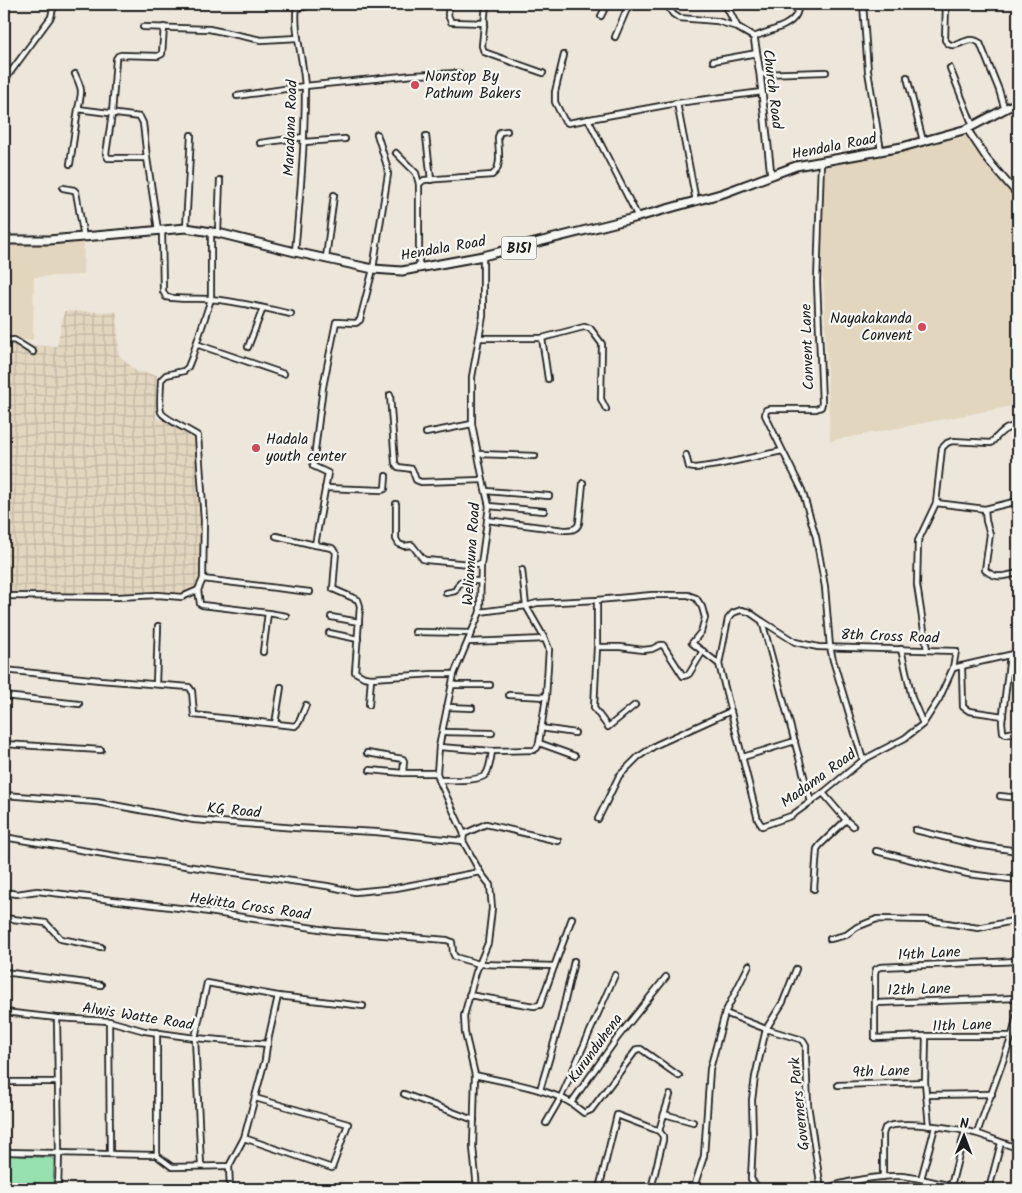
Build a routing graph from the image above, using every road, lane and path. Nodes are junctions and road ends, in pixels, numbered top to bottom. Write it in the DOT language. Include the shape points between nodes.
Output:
graph roads {
  1 [pos="54,4"];
  2 [pos="318,4"];
  3 [pos="449,4"];
  4 [pos="486,4"];
  5 [pos="607,4"];
  6 [pos="629,4"];
  7 [pos="666,4"];
  8 [pos="726,4"];
  9 [pos="799,4"];
  10 [pos="863,4"];
  11 [pos="946,4"];
  12 [pos="297,6"];
  13 [pos="601,16"];
  14 [pos="485,23"];
  15 [pos="143,27"];
  16 [pos="164,27"];
  17 [pos="737,27"];
  18 [pos="615,37"];
  19 [pos="754,37"];
  20 [pos="298,38"];
  21 [pos="757,53"];
  22 [pos="564,55"];
  23 [pos="713,61"];
  24 [pos="950,68"];
  25 [pos="826,72"];
  26 [pos="459,73"];
  27 [pos="543,73"];
  28 [pos="75,74"];
  29 [pos="760,74"];
  30 [pos="907,78"];
  31 [pos="4,81"];
  32 [pos="305,86"];
  33 [pos="762,92"];
  34 [pos="237,96"];
  35 [pos="677,103"];
  36 [pos="1016,104"];
  37 [pos="78,109"];
  38 [pos="1005,110"];
  39 [pos="112,114"];
  40 [pos="1018,114"];
  41 [pos="588,119"];
  42 [pos="970,127"];
  43 [pos="507,131"];
  44 [pos="377,134"];
  45 [pos="191,135"];
  46 [pos="426,136"];
  47 [pos="345,139"];
  48 [pos="304,140"];
  49 [pos="923,141"];
  50 [pos="260,143"];
  51 [pos="881,152"];
  52 [pos="396,153"];
  53 [pos="147,158"];
  54 [pos="821,162"];
  55 [pos="70,164"];
  56 [pos="771,175"];
  57 [pos="220,180"];
  58 [pos="431,180"];
  59 [pos="419,184"];
  60 [pos="63,188"];
  61 [pos="334,195"];
  62 [pos="1018,195"];
  63 [pos="696,201"];
  64 [pos="638,217"];
  65 [pos="186,228"];
  66 [pos="160,230"];
  67 [pos="214,232"];
  68 [pos="84,238"];
  69 [pos="4,240"];
  70 [pos="296,252"];
  71 [pos="483,256"];
  72 [pos="326,258"];
  73 [pos="419,268"];
  74 [pos="373,269"];
  75 [pos="211,299"];
  76 [pos="263,308"];
  77 [pos="291,314"];
  78 [pos="479,338"];
  79 [pos="542,338"];
  80 [pos="4,341"];
  81 [pos="196,344"];
  82 [pos="248,346"];
  83 [pos="33,352"];
  84 [pos="284,374"];
  85 [pos="548,379"];
  86 [pos="390,395"];
  87 [pos="606,409"];
  88 [pos="472,424"];
  89 [pos="1018,425"];
  90 [pos="426,433"];
  91 [pos="782,452"];
  92 [pos="478,454"];
  93 [pos="686,455"];
  94 [pos="535,456"];
  95 [pos="386,476"];
  96 [pos="483,480"];
  97 [pos="584,483"];
  98 [pos="325,488"];
  99 [pos="486,491"];
  100 [pos="549,496"];
  101 [pos="1018,500"];
  102 [pos="936,503"];
  103 [pos="396,504"];
  104 [pos="489,506"];
  105 [pos="985,509"];
  106 [pos="544,511"];
  107 [pos="487,520"];
  108 [pos="276,536"];
  109 [pos="314,545"];
  110 [pos="481,565"];
  111 [pos="522,570"];
  112 [pos="1018,573"];
  113 [pos="204,579"];
  114 [pos="481,580"];
  115 [pos="198,590"];
  116 [pos="310,592"];
  117 [pos="446,593"];
  118 [pos="4,596"];
  119 [pos="597,600"];
  120 [pos="526,606"];
  121 [pos="480,612"];
  122 [pos="268,613"];
  123 [pos="286,616"];
  124 [pos="331,617"];
  125 [pos="762,621"];
  126 [pos="359,622"];
  127 [pos="158,626"];
  128 [pos="415,632"];
  129 [pos="329,633"];
  130 [pos="472,633"];
  131 [pos="358,639"];
  132 [pos="545,639"];
  133 [pos="468,642"];
  134 [pos="597,647"];
  135 [pos="830,647"];
  136 [pos="901,649"];
  137 [pos="927,650"];
  138 [pos="703,651"];
  139 [pos="263,652"];
  140 [pos="1018,653"];
  141 [pos="1010,655"];
  142 [pos="719,664"];
  143 [pos="962,666"];
  144 [pos="953,668"];
  145 [pos="4,670"];
  146 [pos="454,674"];
  147 [pos="371,678"];
  148 [pos="156,684"];
  149 [pos="452,685"];
  150 [pos="490,685"];
  151 [pos="281,687"];
  152 [pos="509,695"];
  153 [pos="4,696"];
  154 [pos="546,696"];
  155 [pos="79,704"];
  156 [pos="306,705"];
  157 [pos="369,705"];
  158 [pos="635,705"];
  159 [pos="448,707"];
  160 [pos="472,708"];
  161 [pos="731,710"];
  162 [pos="1002,716"];
  163 [pos="275,724"];
  164 [pos="923,724"];
  165 [pos="541,728"];
  166 [pos="1018,731"];
  167 [pos="442,732"];
  168 [pos="492,733"];
  169 [pos="575,733"];
  170 [pos="795,741"];
  171 [pos="539,743"];
  172 [pos="4,744"];
  173 [pos="439,747"];
  174 [pos="101,750"];
  175 [pos="492,751"];
  176 [pos="367,753"];
  177 [pos="575,756"];
  178 [pos="742,756"];
  179 [pos="863,760"];
  180 [pos="370,770"];
  181 [pos="403,773"];
  182 [pos="437,774"];
  183 [pos="439,780"];
  184 [pos="823,793"];
  185 [pos="4,795"];
  186 [pos="1000,796"];
  187 [pos="1018,798"];
  188 [pos="811,802"];
  189 [pos="598,819"];
  190 [pos="846,820"];
  191 [pos="853,826"];
  192 [pos="916,830"];
  193 [pos="464,834"];
  194 [pos="4,836"];
  195 [pos="463,841"];
  196 [pos="558,841"];
  197 [pos="1018,850"];
  198 [pos="876,852"];
  199 [pos="480,872"];
  200 [pos="1018,880"];
  201 [pos="814,888"];
  202 [pos="4,892"];
  203 [pos="4,918"];
  204 [pos="572,918"];
  205 [pos="1018,920"];
  206 [pos="830,939"];
  207 [pos="101,947"];
  208 [pos="574,961"];
  209 [pos="1018,961"];
  210 [pos="480,964"];
  211 [pos="749,965"];
  212 [pos="554,966"];
  213 [pos="796,969"];
  214 [pos="4,972"];
  215 [pos="615,975"];
  216 [pos="666,976"];
  217 [pos="102,985"];
  218 [pos="470,995"];
  219 [pos="278,996"];
  220 [pos="1018,998"];
  221 [pos="876,1004"];
  222 [pos="363,1006"];
  223 [pos="1018,1011"];
  224 [pos="4,1012"];
  225 [pos="725,1013"];
  226 [pos="57,1018"];
  227 [pos="109,1021"];
  228 [pos="766,1029"];
  229 [pos="157,1032"];
  230 [pos="926,1036"];
  231 [pos="1012,1036"];
  232 [pos="195,1038"];
  233 [pos="268,1044"];
  234 [pos="475,1075"];
  235 [pos="679,1076"];
  236 [pos="4,1082"];
  237 [pos="57,1082"];
  238 [pos="925,1082"];
  239 [pos="838,1085"];
  240 [pos="540,1090"];
  241 [pos="404,1094"];
  242 [pos="992,1094"];
  243 [pos="670,1095"];
  244 [pos="926,1095"];
  245 [pos="561,1097"];
  246 [pos="255,1098"];
  247 [pos="571,1103"];
  248 [pos="664,1114"];
  249 [pos="474,1120"];
  250 [pos="693,1122"];
  251 [pos="546,1123"];
  252 [pos="928,1126"];
  253 [pos="935,1127"];
  254 [pos="965,1131"];
  255 [pos="659,1132"];
  256 [pos="977,1133"];
  257 [pos="244,1138"];
  258 [pos="1001,1143"];
  259 [pos="1018,1148"];
  260 [pos="4,1152"];
  261 [pos="59,1153"];
  262 [pos="110,1154"];
  263 [pos="157,1156"];
  264 [pos="201,1166"];
  265 [pos="229,1166"];
  266 [pos="883,1177"];
  267 [pos="922,1179"];
  268 [pos="405,1186"];
  269 [pos="951,1186"];
  270 [pos="477,1188"];
  271 [pos="58,1189"];
  272 [pos="230,1189"];
  273 [pos="599,1189"];
  274 [pos="651,1189"];
  275 [pos="695,1189"];
  276 [pos="759,1189"];
  277 [pos="822,1189"];
  278 [pos="963,1189"];
  279 [pos="989,1189"];
  1 -- 31 [label="street" via="51,17"];
  2 -- 12 [label="street"];
  3 -- 14 [label="street" via="451,22"];
  4 -- 14 [label="street"];
  5 -- 13 [label="street"];
  6 -- 18 [label="street"];
  7 -- 17 [label="street" via="679,18 717,21"];
  8 -- 17 [label="street"];
  9 -- 19 [label="street, Church Road" via="797,15 788,24"];
  10 -- 51 [label="street" via="868,71"];
  11 -- 38 [label="street" via="945,40 955,46 970,39 980,43"];
  12 -- 20 [label="street, Maradana Road"];
  14 -- 27 [label="street" via="484,52"];
  15 -- 16 [label="street"];
  16 -- 20 [label="street" via="209,30 261,40"];
  16 -- 39 [label="street" via="162,54 121,55 116,59"];
  17 -- 19 [label="street"];
  19 -- 21 [label="street, Church Road"];
  20 -- 32 [label="street, Maradana Road"];
  21 -- 23 [label="street"];
  21 -- 29 [label="street, Church Road"];
  22 -- 41 [label="street" via="556,105 568,123"];
  24 -- 42 [label="street"];
  25 -- 29 [label="street"];
  26 -- 32 [label="street" via="413,74"];
  28 -- 37 [label="street" via="82,89"];
  29 -- 33 [label="street, Church Road"];
  30 -- 49 [label="street"];
  32 -- 34 [label="street"];
  32 -- 48 [label="street, Maradana Road"];
  33 -- 35 [label="street"];
  33 -- 56 [label="street, Church Road"];
  35 -- 41 [label="street"];
  35 -- 63 [label="street"];
  36 -- 38 [label="main road, Hendala Road / B151"];
  36 -- 40 [label="street"];
  37 -- 39 [label="street"];
  37 -- 55 [label="street"];
  38 -- 42 [label="main road, Hendala Road / B151"];
  39 -- 53 [label="street" via="140,117"];
  39 -- 53 [label="street" via="106,156"];
  41 -- 64 [label="street"];
  42 -- 49 [label="main road, Hendala Road / B151"];
  42 -- 62 [label="street" via="987,160"];
  43 -- 58 [label="street" via="500,132 498,136 499,167 492,175"];
  44 -- 74 [label="street" via="388,174"];
  45 -- 65 [label="street"];
  46 -- 58 [label="street"];
  47 -- 48 [label="street"];
  48 -- 50 [label="street"];
  48 -- 70 [label="street, Maradana Road"];
  49 -- 51 [label="main road, Hendala Road / B151"];
  51 -- 54 [label="main road, Hendala Road / B151"];
  52 -- 59 [label="street" via="416,173"];
  53 -- 66 [label="street"];
  54 -- 56 [label="main road, Hendala Road / B151"];
  54 -- 91 [label="street, Convent Lane" via="817,282 822,403 816,410 766,410 765,415"];
  56 -- 63 [label="main road, Hendala Road / B151"];
  57 -- 67 [label="street"];
  58 -- 59 [label="street"];
  59 -- 73 [label="street"];
  60 -- 68 [label="street" via="76,192"];
  61 -- 72 [label="street"];
  63 -- 64 [label="main road, Hendala Road / B151"];
  64 -- 71 [label="main road, Hendala Road / B151"];
  65 -- 66 [label="main road, Hendala Road / B151"];
  65 -- 67 [label="main road, Hendala Road / B151"];
  66 -- 68 [label="main road, Hendala Road / B151"];
  66 -- 75 [label="street" via="166,297"];
  67 -- 70 [label="main road, Hendala Road / B151"];
  67 -- 75 [label="street"];
  68 -- 69 [label="main road, Hendala Road / B151"];
  70 -- 72 [label="main road, Hendala Road / B151"];
  71 -- 73 [label="main road, Hendala Road / B151"];
  71 -- 78 [label="street, Weliamuna Road" via="483,316"];
  72 -- 74 [label="main road, Hendala Road / B151"];
  73 -- 74 [label="main road, Hendala Road / B151" via="402,271"];
  74 -- 98 [label="street" via="359,322 336,322 335,326 313,463 328,473"];
  75 -- 76 [label="street"];
  75 -- 81 [label="street"];
  76 -- 77 [label="street"];
  76 -- 82 [label="street"];
  78 -- 79 [label="street"];
  78 -- 88 [label="street, Weliamuna Road" via="472,378"];
  79 -- 85 [label="street"];
  79 -- 87 [label="street" via="590,328 602,344 602,400"];
  80 -- 83 [label="street" via="14,340"];
  81 -- 84 [label="street"];
  81 -- 113 [label="street" via="188,367 161,380 160,411 198,436"];
  86 -- 96 [label="street" via="395,463 398,467 412,469 416,480 421,482"];
  88 -- 90 [label="street"];
  88 -- 92 [label="street, Weliamuna Road"];
  89 -- 102 [label="street" via="1002,430 991,442 947,443 942,448"];
  91 -- 93 [label="street" via="695,468 688,467"];
  91 -- 135 [label="street, Convent Lane" via="802,490 816,537"];
  92 -- 94 [label="street"];
  92 -- 96 [label="street, Weliamuna Road"];
  95 -- 98 [label="street" via="385,489 382,490"];
  96 -- 99 [label="street, Weliamuna Road"];
  97 -- 107 [label="street" via="576,529"];
  98 -- 109 [label="street"];
  99 -- 100 [label="street"];
  99 -- 104 [label="street, Weliamuna Road"];
  101 -- 105 [label="street"];
  102 -- 105 [label="street"];
  102 -- 137 [label="street" via="918,541 917,585"];
  103 -- 110 [label="street" via="396,539 399,544 412,544 426,560"];
  104 -- 106 [label="street"];
  104 -- 107 [label="street, Weliamuna Road"];
  105 -- 112 [label="street" via="990,534 985,570 998,577"];
  107 -- 110 [label="street, Weliamuna Road"];
  108 -- 109 [label="street"];
  109 -- 126 [label="street" via="332,548 336,552 333,589 358,600"];
  110 -- 114 [label="street, Weliamuna Road"];
  111 -- 120 [label="street"];
  113 -- 115 [label="street"];
  113 -- 116 [label="street"];
  114 -- 117 [label="street" via="462,581 455,592"];
  114 -- 121 [label="street, Weliamuna Road"];
  115 -- 118 [label="street" via="182,597"];
  115 -- 122 [label="street" via="202,606"];
  119 -- 120 [label="street"];
  119 -- 134 [label="street"];
  119 -- 138 [label="street" via="652,595 696,598 705,618 701,632 692,643"];
  120 -- 121 [label="street"];
  120 -- 132 [label="street"];
  121 -- 130 [label="street, Weliamuna Road"];
  122 -- 123 [label="street"];
  122 -- 139 [label="street"];
  124 -- 126 [label="street"];
  125 -- 135 [label="street, 8th Cross Road" via="795,642"];
  125 -- 142 [label="street, 8th Cross Road" via="749,612 733,613 728,619"];
  125 -- 170 [label="street"];
  126 -- 131 [label="street"];
  127 -- 148 [label="street"];
  128 -- 130 [label="street"];
  129 -- 131 [label="street"];
  130 -- 133 [label="street, Weliamuna Road"];
  131 -- 147 [label="street" via="355,672"];
  132 -- 133 [label="street"];
  132 -- 154 [label="street" via="549,649"];
  133 -- 146 [label="street, Weliamuna Road"];
  134 -- 138 [label="street" via="643,650 663,645 683,676 689,674"];
  134 -- 158 [label="street" via="594,708 608,727"];
  135 -- 136 [label="street, 8th Cross Road"];
  135 -- 179 [label="street, Convent Lane"];
  136 -- 137 [label="street, 8th Cross Road"];
  136 -- 164 [label="street" via="912,698"];
  137 -- 144 [label="street, 8th Cross Road" via="956,652"];
  138 -- 142 [label="street"];
  140 -- 141 [label="street"];
  141 -- 143 [label="street"];
  141 -- 162 [label="street"];
  142 -- 161 [label="street, Madama Road"];
  143 -- 144 [label="street"];
  143 -- 162 [label="street" via="962,707"];
  144 -- 164 [label="street, Madama Road"];
  145 -- 148 [label="street"];
  146 -- 147 [label="street"];
  146 -- 149 [label="street, Weliamuna Road"];
  147 -- 157 [label="street"];
  148 -- 163 [label="street" via="189,687 194,715"];
  149 -- 150 [label="street"];
  149 -- 159 [label="street, Weliamuna Road"];
  151 -- 163 [label="street"];
  152 -- 154 [label="street"];
  153 -- 155 [label="street"];
  154 -- 165 [label="street"];
  156 -- 163 [label="street" via="295,726"];
  159 -- 160 [label="street"];
  159 -- 167 [label="street, Weliamuna Road"];
  161 -- 178 [label="street, Madama Road"];
  161 -- 189 [label="street" via="656,744 638,757 619,776"];
  162 -- 166 [label="street" via="1003,732"];
  164 -- 179 [label="street, Madama Road" via="905,738"];
  165 -- 169 [label="street"];
  165 -- 171 [label="street"];
  167 -- 168 [label="street"];
  167 -- 173 [label="street, Weliamuna Road"];
  170 -- 178 [label="street"];
  170 -- 188 [label="street"];
  171 -- 175 [label="street" via="534,750"];
  171 -- 177 [label="street"];
  172 -- 174 [label="street"];
  173 -- 175 [label="street"];
  173 -- 182 [label="street, Weliamuna Road"];
  175 -- 183 [label="street" via="487,774 483,777"];
  176 -- 181 [label="street" via="403,759"];
  178 -- 188 [label="street, Madama Road" via="762,826 791,816"];
  179 -- 184 [label="street, Madama Road"];
  180 -- 181 [label="street"];
  181 -- 182 [label="street"];
  182 -- 183 [label="street, Weliamuna Road"];
  183 -- 193 [label="street, Weliamuna Road"];
  184 -- 188 [label="street, Madama Road"];
  184 -- 190 [label="street"];
  185 -- 195 [label="street, KG Road" via="98,802 194,820"];
  186 -- 187 [label="street"];
  190 -- 191 [label="street"];
  190 -- 201 [label="street" via="820,845"];
  192 -- 197 [label="street" via="977,845"];
  193 -- 195 [label="street"];
  193 -- 196 [label="street" via="486,824"];
  194 -- 199 [label="street" via="355,892 396,888"];
  195 -- 199 [label="street"];
  198 -- 200 [label="street" via="968,874"];
  199 -- 210 [label="street" via="490,885 492,908 488,943"];
  202 -- 210 [label="street, Hekitta Cross Road" via="37,891 333,931 447,940 452,942 455,957"];
  203 -- 207 [label="street" via="46,923 62,939"];
  204 -- 212 [label="street"];
  205 -- 206 [label="street" via="978,928 928,920 877,919 846,935"];
  208 -- 240 [label="street"];
  209 -- 221 [label="street, 14th Lane" via="880,967 875,973"];
  210 -- 212 [label="street"];
  210 -- 218 [label="street"];
  211 -- 225 [label="street"];
  212 -- 218 [label="street" via="540,1006"];
  213 -- 228 [label="street" via="783,1002"];
  214 -- 217 [label="street"];
  215 -- 245 [label="street"];
  216 -- 247 [label="street, Kurunduhena"];
  218 -- 234 [label="street" via="464,1016 465,1033"];
  219 -- 222 [label="street"];
  219 -- 232 [label="street" via="207,983"];
  219 -- 233 [label="street"];
  220 -- 221 [label="street, 12th Lane"];
  221 -- 230 [label="street, 12th Lane" via="876,1038"];
  223 -- 231 [label="street"];
  224 -- 226 [label="street, Alwis Watte Road"];
  225 -- 228 [label="street, Governers Park"];
  225 -- 275 [label="street" via="710,1068 704,1156"];
  226 -- 227 [label="street, Alwis Watte Road"];
  226 -- 237 [label="street"];
  227 -- 229 [label="street, Alwis Watte Road"];
  227 -- 262 [label="street"];
  228 -- 276 [label="street" via="752,1100 751,1179"];
  228 -- 277 [label="street, Governers Park" via="803,1040 806,1045 808,1104"];
  229 -- 232 [label="street, Alwis Watte Road"];
  229 -- 263 [label="street"];
  230 -- 231 [label="street, 11th Lane"];
  230 -- 238 [label="street, 11th Lane"];
  231 -- 242 [label="street, 11th Lane"];
  232 -- 233 [label="street, Alwis Watte Road"];
  232 -- 264 [label="street"];
  233 -- 246 [label="street"];
  234 -- 240 [label="street, Kurunduhena"];
  234 -- 249 [label="street"];
  235 -- 247 [label="street" via="641,1049 637,1050 591,1110 584,1113"];
  236 -- 237 [label="street"];
  237 -- 261 [label="street"];
  238 -- 239 [label="street, 9th Lane"];
  238 -- 244 [label="street, 11th Lane"];
  240 -- 245 [label="street, Kurunduhena"];
  241 -- 249 [label="street"];
  242 -- 244 [label="street"];
  242 -- 256 [label="street, 11th Lane"];
  243 -- 248 [label="street"];
  244 -- 252 [label="street, 11th Lane"];
  245 -- 247 [label="street, Kurunduhena"];
  245 -- 251 [label="street"];
  246 -- 257 [label="street"];
  246 -- 257 [label="street" via="348,1124 332,1168"];
  248 -- 250 [label="street"];
  248 -- 255 [label="street"];
  249 -- 270 [label="street"];
  252 -- 253 [label="street"];
  252 -- 266 [label="street" via="903,1124 885,1128"];
  253 -- 254 [label="street"];
  253 -- 267 [label="street"];
  254 -- 256 [label="street"];
  254 -- 269 [label="street"];
  255 -- 273 [label="street" via="616,1116"];
  255 -- 274 [label="street" via="664,1140"];
  256 -- 258 [label="street"];
  257 -- 265 [label="street"];
  258 -- 259 [label="street"];
  258 -- 279 [label="street"];
  260 -- 261 [label="street"];
  261 -- 262 [label="street"];
  261 -- 271 [label="street"];
  262 -- 263 [label="street"];
  263 -- 264 [label="street" via="172,1167"];
  264 -- 265 [label="street"];
  265 -- 272 [label="street"];
  266 -- 267 [label="street"];
  266 -- 277 [label="street"];
  267 -- 269 [label="street"];
  268 -- 270 [label="street"];
  269 -- 278 [label="street"];
}
